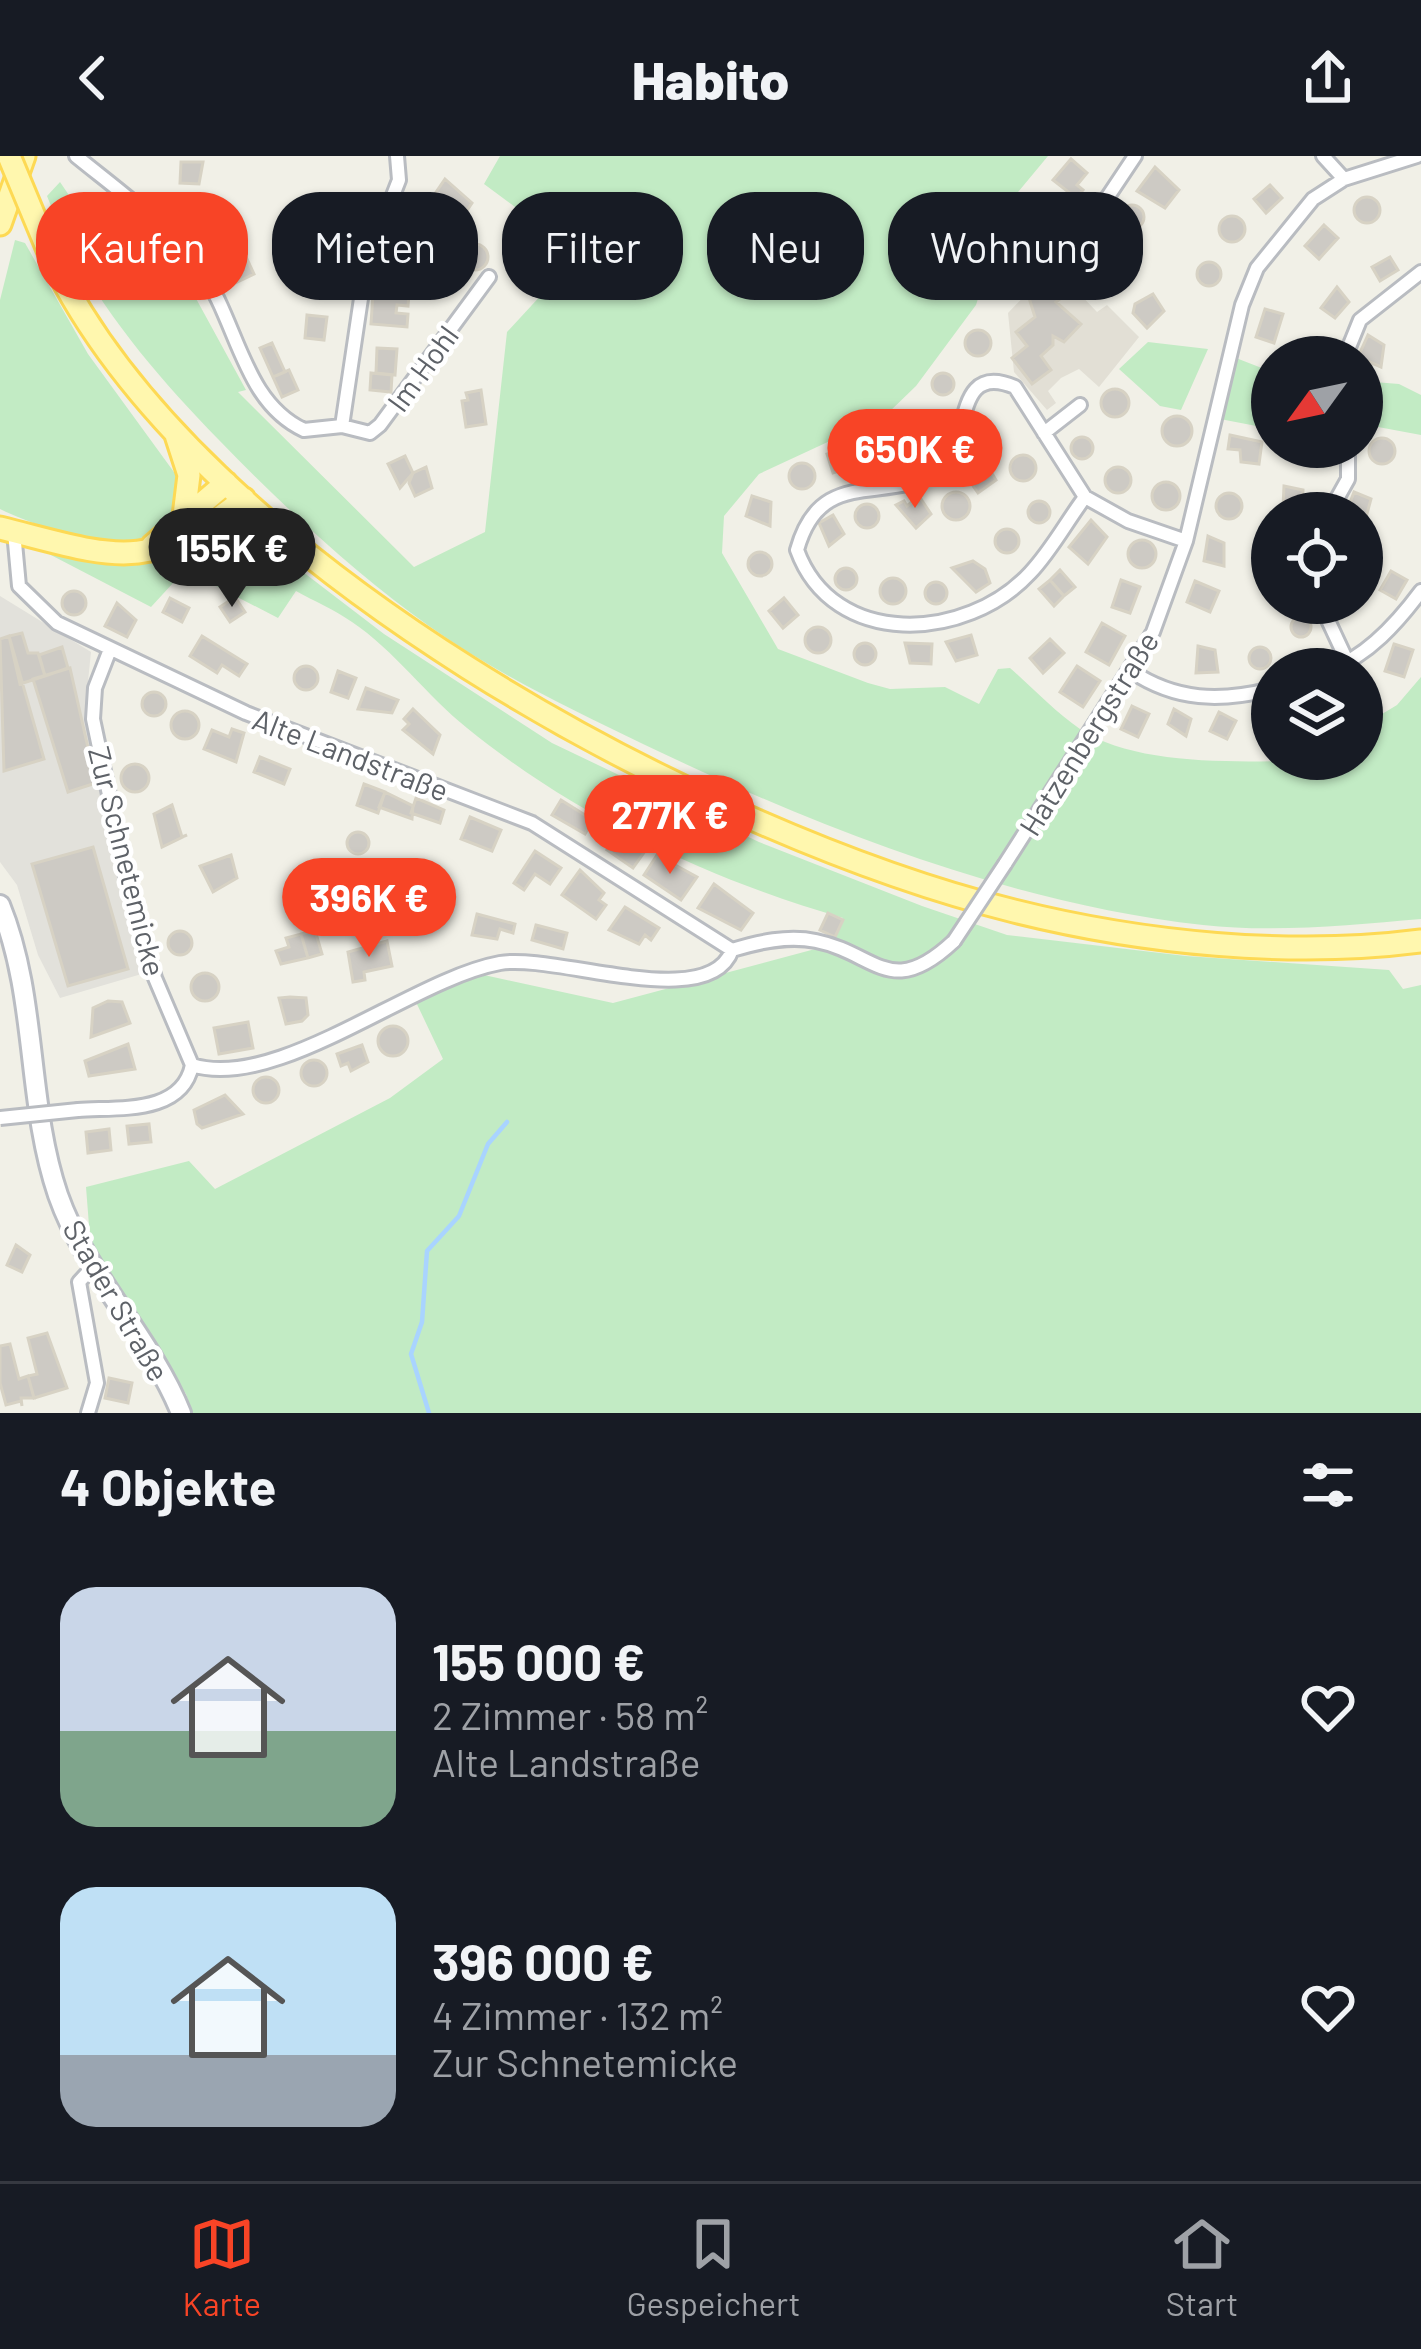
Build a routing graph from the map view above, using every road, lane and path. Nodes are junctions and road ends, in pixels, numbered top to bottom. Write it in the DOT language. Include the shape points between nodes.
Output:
graph roads {
  1 [pos="9,156"];
  2 [pos="25,156"];
  3 [pos="76,156"];
  4 [pos="397,156"];
  5 [pos="1135,156"];
  6 [pos="1323,156"];
  7 [pos="1417,156"];
  8 [pos="1345,179"];
  9 [pos="1111,192"];
  10 [pos="0,224"];
  11 [pos="1421,272"];
  12 [pos="489,277"];
  13 [pos="1354,336"];
  14 [pos="1079,405"];
  15 [pos="342,426"];
  16 [pos="174,429"];
  17 [pos="1044,433"];
  18 [pos="226,483"];
  19 [pos="1085,496"];
  20 [pos="244,499"];
  21 [pos="183,524"];
  22 [pos="7,530"];
  23 [pos="1186,541"];
  24 [pos="142,553"];
  25 [pos="1421,591"];
  26 [pos="1368,648"];
  27 [pos="109,652"];
  28 [pos="1131,671"];
  29 [pos="1251,691"];
  30 [pos="0,905"];
  31 [pos="1421,941"];
  32 [pos="732,950"];
  33 [pos="192,1065"];
  34 [pos="0,1118"];
  35 [pos="92,1268"];
  36 [pos="88,1413"];
  37 [pos="182,1413"];
  1 -- 16 [label="main road, bridge" via="51,257 107,349"];
  2 -- 10 [label="main road"];
  3 -- 15 [label="street, Im Hohl" via="204,274 267,403 304,430"];
  4 -- 15 [label="street, Im Hohl" via="399,180 366,265"];
  5 -- 9 [label="street"];
  6 -- 8 [label="street"];
  7 -- 8 [label="street, Hatzenbergstraße"];
  8 -- 23 [label="street, Hatzenbergstraße" via="1286,226 1257,268"];
  11 -- 13 [label="street" via="1360,320"];
  12 -- 15 [label="street, Im Hohl" via="380,425 370,433"];
  14 -- 17 [label="street"];
  16 -- 18 [label="main road"];
  16 -- 21 [label="main road" via="189,476"];
  17 -- 19 [label="street"];
  17 -- 19 [label="street" via="1015,388 978,388 964,405 957,449 944,467 856,489 824,503 804,524 797,550 806,574 842,610 905,627 940,622 995,602 1031,572"];
  18 -- 20 [label="main road"];
  18 -- 21 [label="main road"];
  19 -- 23 [label="street"];
  20 -- 24 [label="main road" via="180,544"];
  20 -- 31 [label="main road" via="370,602 548,717 689,789 890,873 1015,911 1135,932 1298,947"];
  21 -- 24 [label="main road"];
  22 -- 24 [label="main road" via="98,553"];
  22 -- 27 [label="street, Alte Landstraße" via="26,596"];
  23 -- 28 [label="street, Hatzenbergstraße"];
  25 -- 26 [label="street"];
  27 -- 32 [label="street, Alte Landstraße" via="532,824"];
  27 -- 33 [label="street, Zur Schnetemicke" via="95,688 98,740 149,958"];
  28 -- 29 [label="street" via="1162,692"];
  28 -- 32 [label="street, Hatzenbergstraße, bridge" via="954,941 927,963 892,971 814,940"];
  30 -- 35 [label="street, Stader Straße" via="23,982 47,1158"];
  32 -- 33 [label="street" via="713,973 673,982 538,960 500,963 278,1055 224,1072"];
  33 -- 34 [label="street, bridge" via="184,1088 160,1102"];
  35 -- 36 [label="street" via="79,1282 97,1383"];
  35 -- 37 [label="street, Stader Straße"];
}
